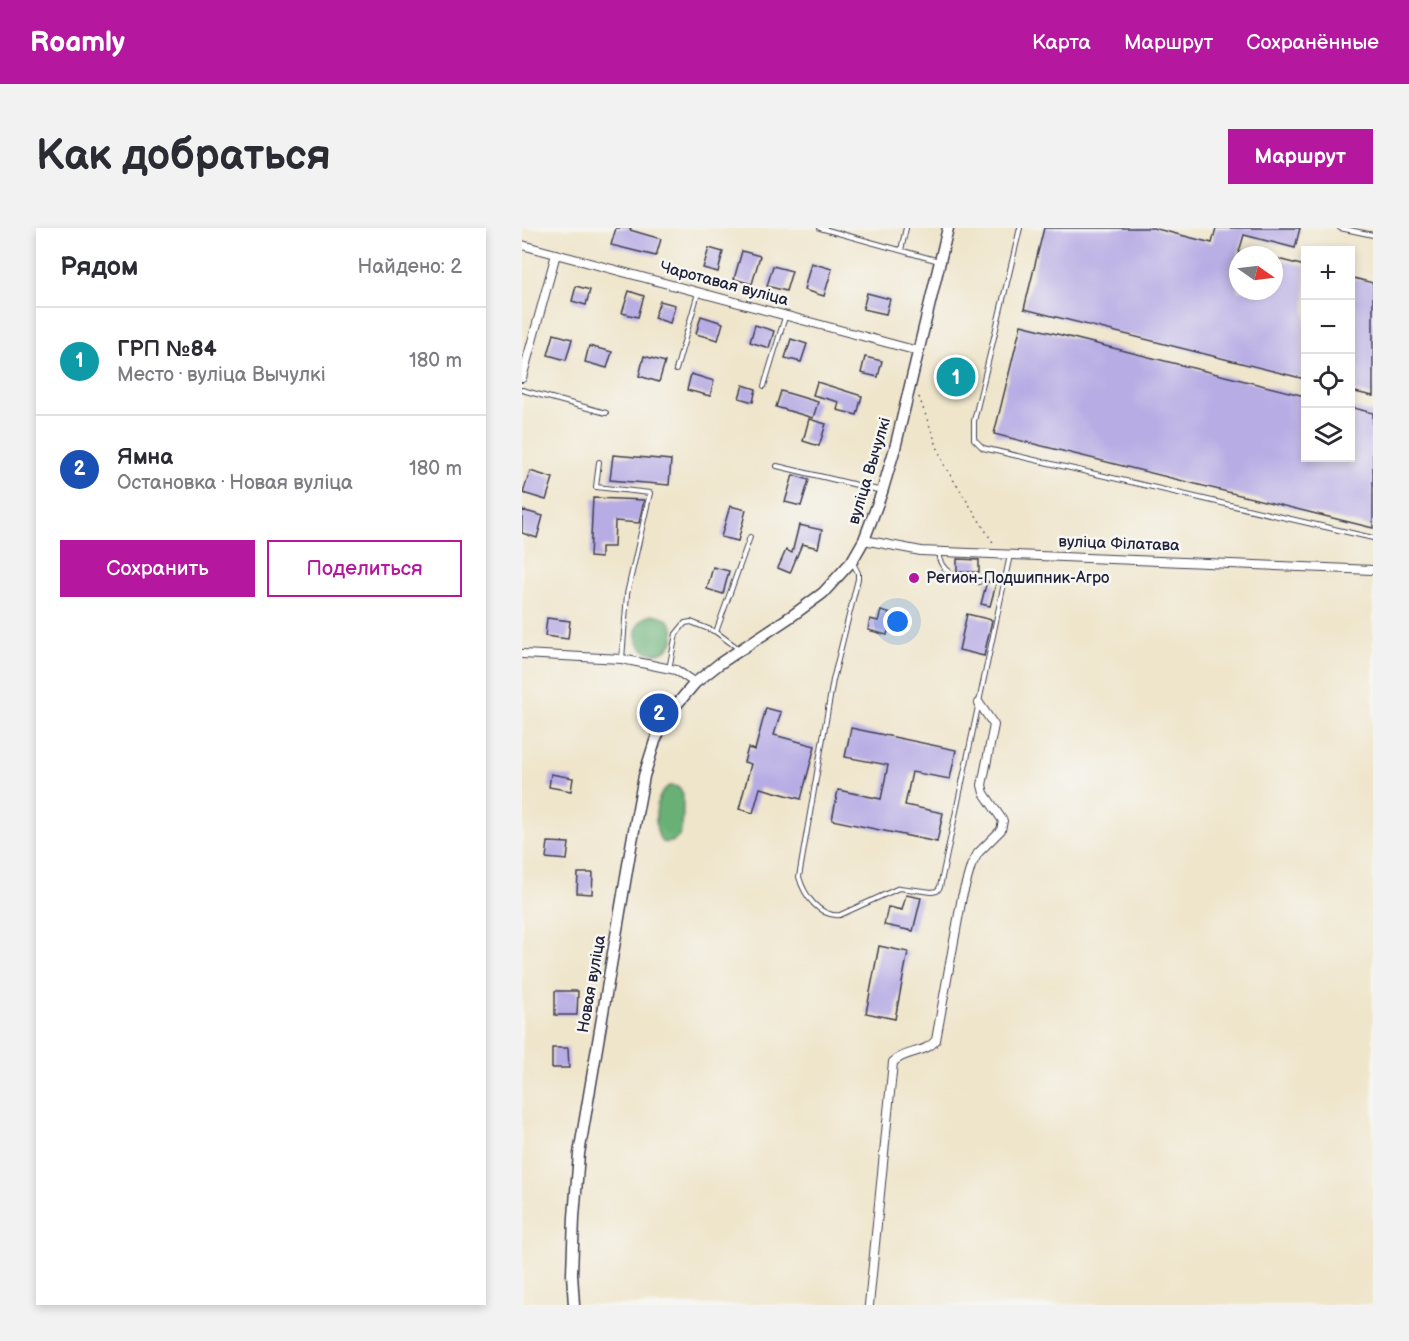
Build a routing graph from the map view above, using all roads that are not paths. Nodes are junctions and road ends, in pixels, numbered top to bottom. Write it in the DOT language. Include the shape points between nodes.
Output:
graph roads {
  1 [pos="820,228"];
  2 [pos="906,228"];
  3 [pos="948,228"];
  4 [pos="1020,228"];
  5 [pos="1340,228"];
  6 [pos="1373,235"];
  7 [pos="522,245"];
  8 [pos="901,250"];
  9 [pos="556,254"];
  10 [pos="940,261"];
  11 [pos="698,292"];
  12 [pos="785,316"];
  13 [pos="918,351"];
  14 [pos="676,370"];
  15 [pos="522,378"];
  16 [pos="764,386"];
  17 [pos="522,390"];
  18 [pos="606,413"];
  19 [pos="599,462"];
  20 [pos="777,466"];
  21 [pos="882,492"];
  22 [pos="750,537"];
  23 [pos="1373,538"];
  24 [pos="864,540"];
  25 [pos="938,552"];
  26 [pos="1011,555"];
  27 [pos="852,561"];
  28 [pos="1373,570"];
  29 [pos="979,582"];
  30 [pos="716,632"];
  31 [pos="739,650"];
  32 [pos="522,654"];
  33 [pos="622,659"];
  34 [pos="669,669"];
  35 [pos="695,683"];
  36 [pos="979,702"];
  37 [pos="574,1305"];
  38 [pos="869,1305"];
  1 -- 8 [label="lane"];
  2 -- 8 [label="lane"];
  3 -- 10 [label="street, вуліца Вычулкі"];
  4 -- 23 [label="lane" via="974,421 974,439 983,448"];
  5 -- 6 [label="lane"];
  7 -- 9 [label="street, Чаротавая вуліца"];
  8 -- 10 [label="lane"];
  9 -- 11 [label="street, Чаротавая вуліца"];
  9 -- 15 [label="street"];
  10 -- 13 [label="street, вуліца Вычулкі"];
  11 -- 12 [label="street, Чаротавая вуліца"];
  11 -- 14 [label="lane"];
  12 -- 13 [label="street, Чаротавая вуліца"];
  12 -- 16 [label="lane"];
  13 -- 21 [label="street, вуліца Вычулкі"];
  17 -- 18 [label="lane"];
  19 -- 33 [label="lane" via="596,487 650,493 627,594"];
  20 -- 21 [label="lane"];
  21 -- 24 [label="street, вуліца Вычулкі"];
  22 -- 30 [label="lane"];
  24 -- 25 [label="street, вуліца Філатава"];
  24 -- 27 [label="street, вуліца Вычулкі"];
  25 -- 26 [label="street, вуліца Філатава"];
  25 -- 29 [label="lane" via="939,561 950,575"];
  26 -- 28 [label="street, вуліца Філатава"];
  26 -- 36 [label="lane"];
  27 -- 31 [label="street, вуліца Вычулкі" via="823,593"];
  27 -- 36 [label="lane" via="858,579 832,680 799,877 802,888 820,910 840,915 899,888 937,891"];
  30 -- 31 [label="lane"];
  30 -- 34 [label="lane" via="685,623 676,634"];
  31 -- 35 [label="street, вуліца Вычулкі"];
  32 -- 33 [label="street"];
  33 -- 34 [label="street"];
  34 -- 35 [label="street"];
  35 -- 37 [label="street, Новая вуліца" via="666,717 642,787 579,1154 572,1274"];
  36 -- 38 [label="street" via="994,725 982,785 1003,826 971,866 936,1040 926,1049 893,1062"];
}
